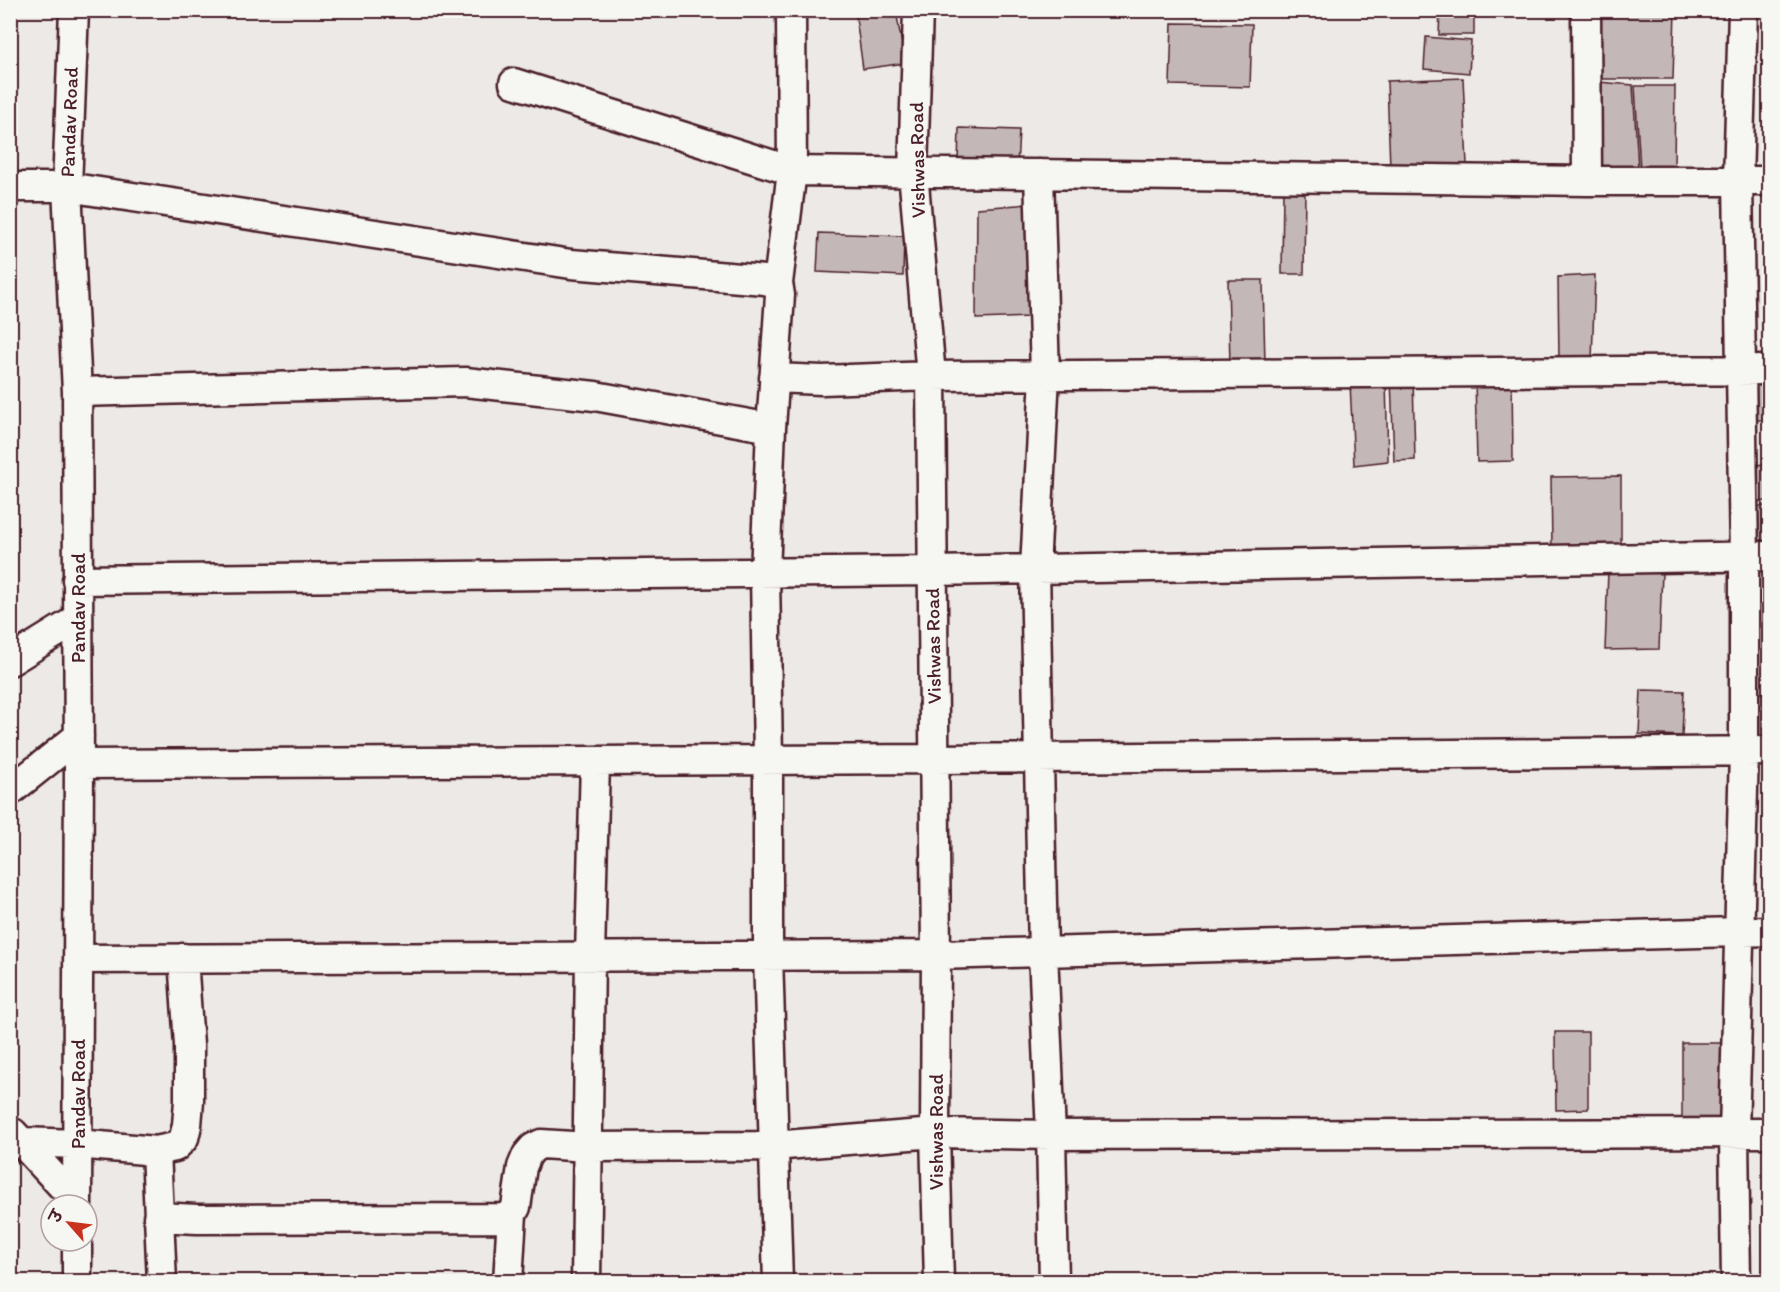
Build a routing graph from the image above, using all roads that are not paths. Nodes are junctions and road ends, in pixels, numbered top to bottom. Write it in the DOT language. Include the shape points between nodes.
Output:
graph roads {
  1 [pos="74,10"];
  2 [pos="791,10"];
  3 [pos="918,10"];
  4 [pos="1586,10"];
  5 [pos="1743,10"];
  6 [pos="514,83"];
  7 [pos="792,171"];
  8 [pos="913,172"];
  9 [pos="1040,174"];
  10 [pos="1738,180"];
  11 [pos="1587,181"];
  12 [pos="1770,181"];
  13 [pos="10,187"];
  14 [pos="67,187"];
  15 [pos="778,283"];
  16 [pos="1756,370"];
  17 [pos="1045,375"];
  18 [pos="931,376"];
  19 [pos="774,378"];
  20 [pos="77,392"];
  21 [pos="771,428"];
  22 [pos="1757,557"];
  23 [pos="1035,569"];
  24 [pos="932,571"];
  25 [pos="765,573"];
  26 [pos="77,580"];
  27 [pos="78,619"];
  28 [pos="10,661"];
  29 [pos="79,736"];
  30 [pos="1757,751"];
  31 [pos="1040,758"];
  32 [pos="768,759"];
  33 [pos="934,759"];
  34 [pos="595,761"];
  35 [pos="79,764"];
  36 [pos="10,791"];
  37 [pos="1770,931"];
  38 [pos="1740,932"];
  39 [pos="1043,952"];
  40 [pos="936,955"];
  41 [pos="590,956"];
  42 [pos="768,956"];
  43 [pos="183,958"];
  44 [pos="78,959"];
  45 [pos="935,1133"];
  46 [pos="1770,1133"];
  47 [pos="1734,1134"];
  48 [pos="1051,1135"];
  49 [pos="16,1136"];
  50 [pos="77,1144"];
  51 [pos="773,1146"];
  52 [pos="588,1147"];
  53 [pos="156,1151"];
  54 [pos="67,1193"];
  55 [pos="77,1193"];
  56 [pos="512,1214"];
  57 [pos="158,1216"];
  58 [pos="77,1253"];
  59 [pos="77,1281"];
  60 [pos="162,1281"];
  61 [pos="508,1281"];
  62 [pos="586,1281"];
  63 [pos="778,1281"];
  64 [pos="939,1281"];
  65 [pos="1054,1281"];
  66 [pos="1736,1281"];
  1 -- 14 [label="street, Pandav Road"];
  2 -- 7 [label="street"];
  3 -- 8 [label="street, Vishwas Road"];
  4 -- 11 [label="street"];
  5 -- 10 [label="street"];
  6 -- 7 [label="street"];
  7 -- 8 [label="street"];
  7 -- 15 [label="street"];
  8 -- 9 [label="street"];
  8 -- 18 [label="street, Vishwas Road"];
  9 -- 11 [label="street"];
  9 -- 17 [label="street"];
  10 -- 11 [label="street"];
  10 -- 12 [label="street"];
  10 -- 16 [label="street"];
  13 -- 14 [label="street"];
  14 -- 15 [label="street" via="571,264"];
  14 -- 20 [label="street, Pandav Road"];
  15 -- 19 [label="street"];
  16 -- 17 [label="street"];
  16 -- 22 [label="street"];
  17 -- 18 [label="street"];
  17 -- 23 [label="street"];
  18 -- 19 [label="street"];
  18 -- 24 [label="street, Vishwas Road"];
  19 -- 21 [label="street"];
  20 -- 21 [label="street" via="465,382 595,396"];
  20 -- 26 [label="street, Pandav Road"];
  21 -- 25 [label="street"];
  22 -- 23 [label="street"];
  22 -- 30 [label="street"];
  23 -- 24 [label="street"];
  23 -- 31 [label="street"];
  24 -- 25 [label="street"];
  24 -- 33 [label="street, Vishwas Road"];
  25 -- 26 [label="street"];
  25 -- 32 [label="street"];
  26 -- 27 [label="street, Pandav Road"];
  27 -- 28 [label="street"];
  27 -- 29 [label="street, Pandav Road"];
  29 -- 35 [label="street, Pandav Road"];
  29 -- 36 [label="street"];
  30 -- 31 [label="street"];
  30 -- 38 [label="street"];
  31 -- 33 [label="street"];
  31 -- 39 [label="street"];
  32 -- 33 [label="street"];
  32 -- 34 [label="street"];
  32 -- 42 [label="street"];
  33 -- 40 [label="street, Vishwas Road"];
  34 -- 35 [label="street"];
  34 -- 41 [label="street"];
  35 -- 44 [label="street, Pandav Road"];
  37 -- 38 [label="street"];
  38 -- 39 [label="street"];
  38 -- 47 [label="street"];
  39 -- 40 [label="street"];
  39 -- 48 [label="street"];
  40 -- 42 [label="street"];
  40 -- 45 [label="street, Vishwas Road"];
  41 -- 42 [label="street"];
  41 -- 43 [label="street"];
  41 -- 52 [label="street"];
  42 -- 51 [label="street"];
  43 -- 44 [label="street"];
  43 -- 53 [label="street" via="189,1044 187,1125 184,1138 175,1147"];
  44 -- 50 [label="street, Pandav Road"];
  45 -- 48 [label="street"];
  45 -- 51 [label="street"];
  45 -- 64 [label="street, Vishwas Road"];
  46 -- 47 [label="street"];
  47 -- 48 [label="street"];
  47 -- 66 [label="street"];
  48 -- 65 [label="street"];
  49 -- 50 [label="street"];
  49 -- 54 [label="street"];
  50 -- 53 [label="street"];
  50 -- 55 [label="street, Pandav Road"];
  51 -- 52 [label="street"];
  51 -- 63 [label="street"];
  52 -- 56 [label="street" via="541,1144 533,1148 522,1167"];
  52 -- 62 [label="street"];
  53 -- 57 [label="street"];
  56 -- 57 [label="street" via="503,1218"];
  56 -- 61 [label="street"];
  57 -- 60 [label="street"];
  58 -- 59 [label="street"];
}
